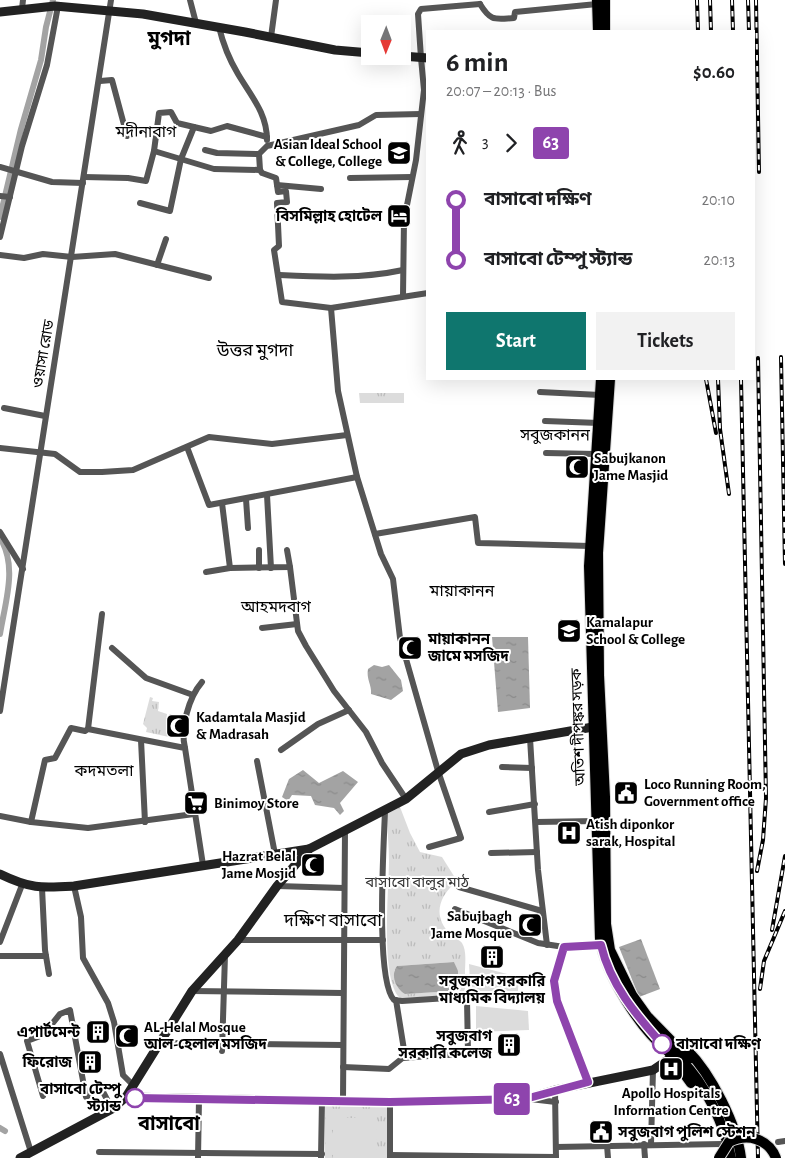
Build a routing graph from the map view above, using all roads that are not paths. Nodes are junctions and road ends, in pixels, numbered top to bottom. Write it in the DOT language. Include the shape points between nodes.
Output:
graph roads {
  1 [pos="111,0"];
  2 [pos="190,0"];
  3 [pos="276,0"];
  4 [pos="600,1"];
  5 [pos="480,2"];
  6 [pos="22,4"];
  7 [pos="85,4"];
  8 [pos="57,6"];
  9 [pos="110,11"];
  10 [pos="0,12"];
  11 [pos="196,23"];
  12 [pos="219,27"];
  13 [pos="598,30"];
  14 [pos="606,30"];
  15 [pos="271,37"];
  16 [pos="361,52"];
  17 [pos="411,57"];
  18 [pos="424,58"];
  19 [pos="100,81"];
  20 [pos="421,114"];
  21 [pos="194,127"];
  22 [pos="127,136"];
  23 [pos="267,137"];
  24 [pos="267,146"];
  25 [pos="154,150"];
  26 [pos="205,150"];
  27 [pos="259,154"];
  28 [pos="181,160"];
  29 [pos="0,167"];
  30 [pos="13,170"];
  31 [pos="260,170"];
  32 [pos="412,177"];
  33 [pos="350,178"];
  34 [pos="83,180"];
  35 [pos="277,186"];
  36 [pos="321,189"];
  37 [pos="5,196"];
  38 [pos="140,203"];
  39 [pos="0,237"];
  40 [pos="166,239"];
  41 [pos="0,255"];
  42 [pos="72,257"];
  43 [pos="157,264"];
  44 [pos="403,270"];
  45 [pos="278,275"];
  46 [pos="209,278"];
  47 [pos="426,293"];
  48 [pos="403,296"];
  49 [pos="331,308"];
  50 [pos="601,380"];
  51 [pos="610,380"];
  52 [pos="540,392"];
  53 [pos="600,395"];
  54 [pos="4,408"];
  55 [pos="45,416"];
  56 [pos="545,421"];
  57 [pos="599,424"];
  58 [pos="347,435"];
  59 [pos="187,447"];
  60 [pos="0,448"];
  61 [pos="40,452"];
  62 [pos="546,453"];
  63 [pos="596,454"];
  64 [pos="357,477"];
  65 [pos="267,496"];
  66 [pos="246,499"];
  67 [pos="222,503"];
  68 [pos="248,528"];
  69 [pos="0,532"];
  70 [pos="375,534"];
  71 [pos="590,546"];
  72 [pos="259,550"];
  73 [pos="286,550"];
  74 [pos="290,567"];
  75 [pos="230,568"];
  76 [pos="259,568"];
  77 [pos="271,568"];
  78 [pos="23,569"];
  79 [pos="206,572"];
  80 [pos="102,614"];
  81 [pos="297,624"];
  82 [pos="262,628"];
  83 [pos="112,648"];
  84 [pos="202,682"];
  85 [pos="194,695"];
  86 [pos="349,710"];
  87 [pos="0,711"];
  88 [pos="597,726"];
  89 [pos="88,729"];
  90 [pos="530,738"];
  91 [pos="141,740"];
  92 [pos="185,748"];
  93 [pos="281,750"];
  94 [pos="257,761"];
  95 [pos="502,767"];
  96 [pos="532,768"];
  97 [pos="438,771"];
  98 [pos="406,799"];
  99 [pos="535,804"];
  100 [pos="385,810"];
  101 [pos="489,812"];
  102 [pos="194,814"];
  103 [pos="0,816"];
  104 [pos="597,821"];
  105 [pos="31,822"];
  106 [pos="145,822"];
  107 [pos="536,822"];
  108 [pos="345,831"];
  109 [pos="429,847"];
  110 [pos="309,848"];
  111 [pos="538,852"];
  112 [pos="491,853"];
  113 [pos="275,854"];
  114 [pos="203,865"];
  115 [pos="0,874"];
  116 [pos="22,884"];
  117 [pos="74,886"];
  118 [pos="277,886"];
  119 [pos="459,887"];
  120 [pos="42,888"];
  121 [pos="344,888"];
  122 [pos="455,909"];
  123 [pos="542,911"];
  124 [pos="238,940"];
  125 [pos="383,940"];
  126 [pos="344,941"];
  127 [pos="0,942"];
  128 [pos="605,944"];
  129 [pos="547,945"];
  130 [pos="564,947"];
  131 [pos="224,954"];
  132 [pos="0,956"];
  133 [pos="46,956"];
  134 [pos="49,974"];
  135 [pos="192,991"];
  136 [pos="224,991"];
  137 [pos="343,993"];
  138 [pos="396,1000"];
  139 [pos="160,1042"];
  140 [pos="223,1043"];
  141 [pos="343,1045"];
  142 [pos="222,1052"];
  143 [pos="674,1052"];
  144 [pos="0,1054"];
  145 [pos="429,1056"];
  146 [pos="437,1056"];
  147 [pos="403,1058"];
  148 [pos="343,1067"];
  149 [pos="653,1070"];
  150 [pos="588,1082"];
  151 [pos="134,1086"];
  152 [pos="555,1090"];
  153 [pos="43,1096"];
  154 [pos="126,1097"];
  155 [pos="199,1099"];
  156 [pos="525,1099"];
  157 [pos="322,1100"];
  158 [pos="343,1101"];
  159 [pos="390,1102"];
  160 [pos="556,1102"];
  161 [pos="112,1109"];
  162 [pos="648,1144"];
  163 [pos="722,1144"];
  164 [pos="607,1145"];
  165 [pos="556,1147"];
  166 [pos="99,1152"];
  167 [pos="28,1155"];
  168 [pos="198,1155"];
  169 [pos="322,1156"];
  170 [pos="390,1157"];
  171 [pos="556,1157"];
  172 [pos="608,1158"];
  173 [pos="645,1158"];
  174 [pos="719,1158"];
  175 [pos="725,1158"];
  176 [pos="731,1158"];
  177 [pos="737,1158"];
  178 [pos="741,1158"];
  179 [pos="776,1158"];
  1 -- 9 [label="street, ওয়াসা রোড"];
  2 -- 11 [label="street"];
  3 -- 15 [label="street"];
  4 -- 5 [label="street" via="515,12 514,18 489,17"];
  4 -- 13 [label="main road"];
  4 -- 14 [label="main road"];
  5 -- 18 [label="street" via="422,9 418,14"];
  6 -- 8 [label="street"];
  6 -- 10 [label="street"];
  7 -- 8 [label="street"];
  7 -- 9 [label="street"];
  8 -- 30 [label="street" via="47,65"];
  9 -- 11 [label="street"];
  9 -- 19 [label="street, ওয়াসা রোড"];
  11 -- 12 [label="street"];
  12 -- 15 [label="street"];
  12 -- 23 [label="street" via="225,50 261,109"];
  15 -- 16 [label="street"];
  17 -- 18 [label="street"];
  18 -- 20 [label="street"];
  19 -- 22 [label="street" via="112,80"];
  19 -- 34 [label="street, ওয়াসা রোড"];
  20 -- 24 [label="street" via="376,114 359,125"];
  20 -- 32 [label="street"];
  21 -- 23 [label="street" via="210,131 227,126"];
  21 -- 25 [label="street" via="177,123 171,112 160,113"];
  21 -- 28 [label="street"];
  23 -- 24 [label="street"];
  24 -- 27 [label="street"];
  25 -- 28 [label="street"];
  25 -- 34 [label="street" via="146,181 128,178"];
  26 -- 27 [label="street"];
  27 -- 31 [label="street"];
  28 -- 31 [label="street" via="214,169"];
  28 -- 38 [label="street" via="170,211"];
  29 -- 30 [label="street"];
  30 -- 34 [label="street" via="52,182"];
  30 -- 37 [label="street"];
  31 -- 35 [label="street" via="276,178"];
  32 -- 33 [label="street"];
  32 -- 44 [label="street" via="404,220"];
  34 -- 42 [label="street, ওয়াসা রোড"];
  35 -- 36 [label="street"];
  35 -- 45 [label="street" via="278,192 286,192 287,202 277,204 279,246 274,250"];
  37 -- 39 [label="street"];
  40 -- 43 [label="street"];
  41 -- 42 [label="street"];
  42 -- 43 [label="street" via="115,254"];
  42 -- 55 [label="street, ওয়াসা রোড"];
  43 -- 46 [label="street"];
  44 -- 45 [label="street" via="348,278"];
  44 -- 48 [label="street"];
  45 -- 49 [label="street" via="282,302"];
  47 -- 48 [label="street"];
  48 -- 49 [label="street"];
  49 -- 58 [label="street" via="338,392"];
  50 -- 53 [label="main road, অতিশ দীপঙ্কর সড়ক"];
  51 -- 88 [label="main road, অতিশ দীপঙ্কর সড়ক" via="598,553"];
  52 -- 53 [label="street"];
  53 -- 57 [label="main road, অতিশ দীপঙ্কর সড়ক"];
  54 -- 55 [label="street"];
  55 -- 61 [label="street, ওয়াসা রোড"];
  56 -- 57 [label="street"];
  57 -- 63 [label="main road, অতিশ দীপঙ্কর সড়ক"];
  58 -- 59 [label="street" via="272,444 209,437"];
  58 -- 64 [label="street"];
  59 -- 61 [label="street" via="133,470 102,472 80,472 55,454"];
  59 -- 67 [label="street" via="209,505"];
  60 -- 61 [label="street"];
  61 -- 78 [label="street, ওয়াসা রোড"];
  62 -- 63 [label="street"];
  63 -- 71 [label="main road, অতিশ দীপঙ্কর সড়ক"];
  64 -- 65 [label="street"];
  64 -- 70 [label="street"];
  65 -- 66 [label="street"];
  65 -- 77 [label="street"];
  66 -- 67 [label="street"];
  66 -- 68 [label="street"];
  67 -- 75 [label="street"];
  69 -- 78 [label="street"];
  70 -- 71 [label="street" via="475,517 478,543"];
  70 -- 97 [label="street" via="392,579 400,638"];
  71 -- 88 [label="main road, অতিশ দীপঙ্কর সড়ক"];
  72 -- 76 [label="street"];
  73 -- 74 [label="street"];
  74 -- 77 [label="street"];
  74 -- 81 [label="street"];
  75 -- 76 [label="street"];
  75 -- 79 [label="street"];
  76 -- 77 [label="street"];
  78 -- 87 [label="street, ওয়াসা রোড"];
  80 -- 89 [label="street"];
  81 -- 82 [label="street"];
  81 -- 86 [label="street" via="306,646"];
  83 -- 85 [label="street" via="146,678"];
  84 -- 85 [label="street"];
  85 -- 92 [label="street" via="184,732"];
  86 -- 93 [label="street" via="318,724"];
  86 -- 98 [label="street"];
  88 -- 90 [label="street"];
  88 -- 104 [label="main road, অতিশ দীপঙ্কর সড়ক"];
  88 -- 128 [label="main road, অতিশ দীপঙ্কর সড়ক"];
  89 -- 91 [label="street"];
  89 -- 105 [label="street" via="71,728 55,758 45,760"];
  90 -- 96 [label="street"];
  90 -- 97 [label="street" via="461,754"];
  91 -- 92 [label="street"];
  91 -- 106 [label="street"];
  92 -- 102 [label="street"];
  94 -- 113 [label="street"];
  95 -- 96 [label="street"];
  96 -- 99 [label="street"];
  97 -- 98 [label="street"];
  97 -- 109 [label="street" via="461,838"];
  98 -- 100 [label="street"];
  99 -- 101 [label="street"];
  99 -- 107 [label="street"];
  100 -- 108 [label="street"];
  100 -- 125 [label="street"];
  102 -- 106 [label="street"];
  102 -- 114 [label="street"];
  103 -- 105 [label="street"];
  104 -- 107 [label="street"];
  104 -- 128 [label="main road, অতিশ দীপঙ্কর সড়ক" via="598,902"];
  105 -- 106 [label="street" via="88,828"];
  107 -- 111 [label="street"];
  108 -- 110 [label="street"];
  108 -- 121 [label="street"];
  110 -- 113 [label="street"];
  110 -- 118 [label="street"];
  111 -- 112 [label="street"];
  111 -- 123 [label="street"];
  113 -- 114 [label="street"];
  114 -- 117 [label="street"];
  115 -- 116 [label="street"];
  116 -- 120 [label="street"];
  116 -- 127 [label="street"];
  117 -- 120 [label="street"];
  117 -- 151 [label="street" via="81,917 83,958 108,1003 123,1075"];
  118 -- 121 [label="street"];
  118 -- 124 [label="street"];
  119 -- 123 [label="street"];
  120 -- 133 [label="street"];
  121 -- 126 [label="street"];
  122 -- 129 [label="street"];
  123 -- 129 [label="street"];
  124 -- 126 [label="street"];
  124 -- 131 [label="street"];
  125 -- 126 [label="street"];
  125 -- 138 [label="street" via="387,984 392,998"];
  126 -- 137 [label="street"];
  128 -- 130 [label="street"];
  128 -- 143 [label="main road, অতিশ দীপঙ্কর সড়ক" via="632,995"];
  129 -- 130 [label="street"];
  130 -- 150 [label="street" via="554,981 557,1001"];
  131 -- 135 [label="street"];
  131 -- 136 [label="street"];
  132 -- 133 [label="street"];
  133 -- 134 [label="street"];
  135 -- 136 [label="street"];
  135 -- 139 [label="street"];
  136 -- 137 [label="street"];
  136 -- 140 [label="street"];
  137 -- 141 [label="street"];
  138 -- 146 [label="street" via="468,1000 468,1053"];
  138 -- 147 [label="street" via="405,1053"];
  139 -- 140 [label="street"];
  139 -- 151 [label="street"];
  140 -- 141 [label="street"];
  140 -- 142 [label="street"];
  141 -- 148 [label="street"];
  143 -- 149 [label="street"];
  143 -- 163 [label="main road, অতিশ দীপঙ্কর সড়ক" via="710,1114"];
  143 -- 176 [label="main road" via="693,1074 712,1106 726,1137"];
  143 -- 177 [label="main road" via="700,1074 725,1117"];
  143 -- 178 [label="main road" via="678,1043 706,1076 732,1124"];
  144 -- 167 [label="street"];
  145 -- 147 [label="street"];
  147 -- 148 [label="street" via="389,1069"];
  148 -- 158 [label="street"];
  149 -- 150 [label="street"];
  149 -- 162 [label="street"];
  150 -- 152 [label="street"];
  151 -- 154 [label="street"];
  152 -- 156 [label="street"];
  152 -- 160 [label="street"];
  153 -- 161 [label="street" via="27,1041 43,1036 60,1014 70,1010 86,1097 101,1088"];
  154 -- 155 [label="street"];
  154 -- 161 [label="street"];
  155 -- 157 [label="street"];
  155 -- 168 [label="street"];
  156 -- 159 [label="street"];
  156 -- 160 [label="street"];
  157 -- 158 [label="street"];
  157 -- 169 [label="street"];
  158 -- 159 [label="street"];
  159 -- 170 [label="street"];
  160 -- 165 [label="street"];
  161 -- 167 [label="street"];
  162 -- 163 [label="street"];
  162 -- 164 [label="street"];
  162 -- 173 [label="street"];
  163 -- 175 [label="main road, অতিশ দীপঙ্কর সড়ক"];
  164 -- 165 [label="street"];
  164 -- 172 [label="street"];
  165 -- 171 [label="street"];
  166 -- 168 [label="street"];
  168 -- 169 [label="street"];
  170 -- 171 [label="street"];
  174 -- 179 [label="main road, bridge" via="729,1142 747,1137 768,1145"];
}
